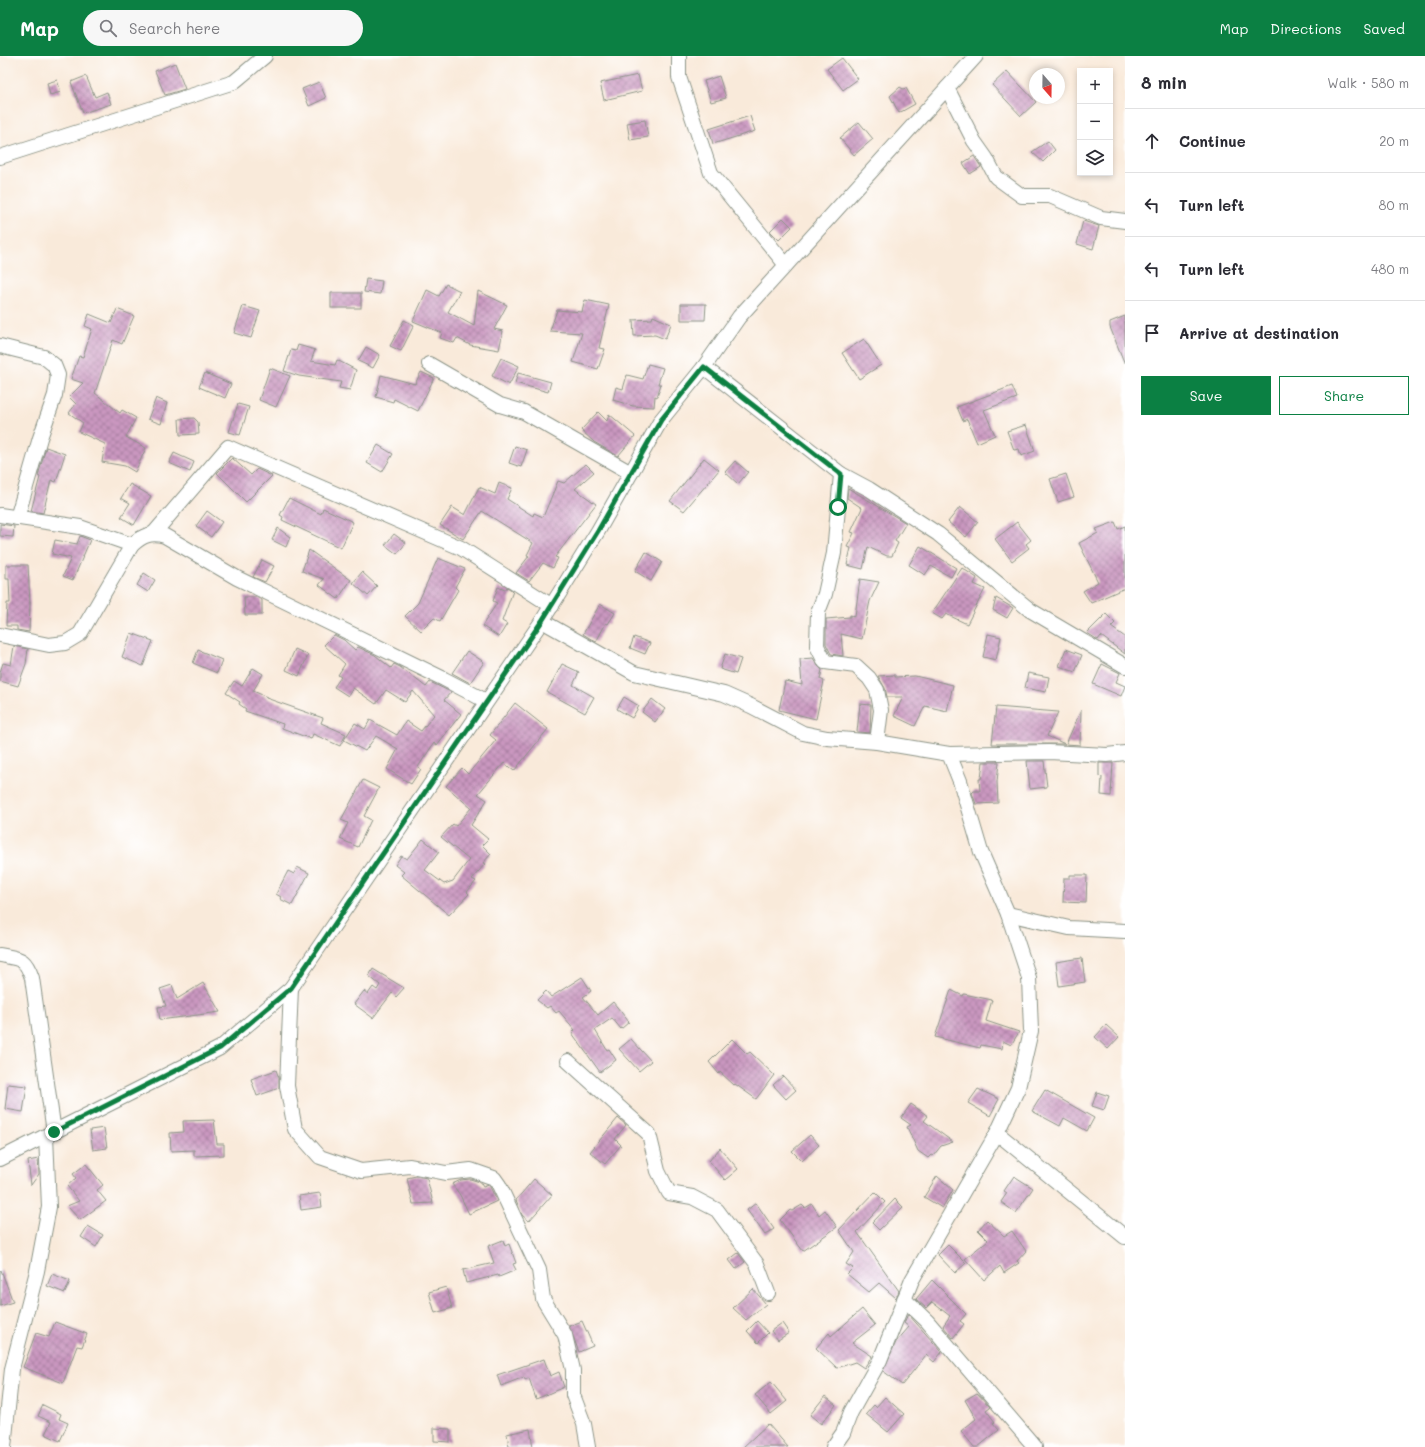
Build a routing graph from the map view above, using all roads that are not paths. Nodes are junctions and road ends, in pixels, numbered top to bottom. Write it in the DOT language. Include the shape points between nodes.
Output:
graph roads {
  1 [pos="265,56"];
  2 [pos="679,56"];
  3 [pos="976,56"];
  4 [pos="947,88"];
  5 [pos="0,157"];
  6 [pos="1125,221"];
  7 [pos="786,265"];
  8 [pos="0,346"];
  9 [pos="429,364"];
  10 [pos="704,367"];
  11 [pos="631,473"];
  12 [pos="841,474"];
  13 [pos="0,515"];
  14 [pos="17,518"];
  15 [pos="154,533"];
  16 [pos="132,545"];
  17 [pos="552,606"];
  18 [pos="542,621"];
  19 [pos="0,635"];
  20 [pos="1125,666"];
  21 [pos="486,701"];
  22 [pos="877,742"];
  23 [pos="1125,753"];
  24 [pos="949,754"];
  25 [pos="1008,914"];
  26 [pos="1125,931"];
  27 [pos="0,955"];
  28 [pos="291,988"];
  29 [pos="568,1061"];
  30 [pos="50,1134"];
  31 [pos="997,1134"];
  32 [pos="0,1159"];
  33 [pos="1125,1237"];
  34 [pos="768,1294"];
  35 [pos="904,1300"];
  36 [pos="4,1447"];
  37 [pos="588,1447"];
  38 [pos="833,1447"];
  39 [pos="1035,1447"];
  1 -- 5 [label="street" via="234,82"];
  2 -- 7 [label="street" via="679,77 711,173"];
  3 -- 4 [label="street"];
  4 -- 6 [label="street" via="996,177 1022,196 1050,196 1102,218"];
  4 -- 7 [label="street"];
  7 -- 10 [label="street" via="739,317"];
  8 -- 14 [label="street" via="44,357 54,365 58,375 55,395"];
  9 -- 11 [label="street" via="500,405 524,412"];
  10 -- 11 [label="street" via="661,420"];
  10 -- 12 [label="street"];
  11 -- 17 [label="street"];
  12 -- 20 [label="street" via="938,534 1030,610"];
  12 -- 22 [label="street" via="838,527 825,594 818,612 817,646 825,662 856,666 869,678 876,690 880,710"];
  13 -- 14 [label="street"];
  14 -- 16 [label="street" via="80,527"];
  15 -- 16 [label="street" via="141,537"];
  15 -- 17 [label="street" via="228,447 461,548"];
  15 -- 21 [label="street" via="165,536 237,578"];
  16 -- 19 [label="street" via="80,634 65,643 49,645"];
  17 -- 18 [label="street"];
  18 -- 21 [label="street"];
  18 -- 22 [label="street" via="634,673 724,694 803,732 827,738"];
  21 -- 28 [label="street"];
  22 -- 24 [label="street"];
  23 -- 24 [label="street" via="1107,756 1050,752"];
  24 -- 25 [label="street" via="960,781 981,852"];
  25 -- 26 [label="street" via="1069,928"];
  25 -- 31 [label="street" via="1029,978 1031,1031 1018,1088"];
  27 -- 30 [label="street" via="19,958 28,965 32,978"];
  28 -- 30 [label="street" via="220,1048"];
  28 -- 37 [label="street" via="287,1086 296,1129 320,1157 361,1171 410,1166 446,1173 471,1170 494,1178 539,1270 543,1299 566,1335 573,1370 573,1395 584,1424"];
  29 -- 34 [label="street" via="649,1134 658,1171 669,1193 692,1197 717,1210 757,1264"];
  30 -- 32 [label="street"];
  30 -- 36 [label="street" via="49,1207 37,1271 12,1369"];
  31 -- 33 [label="street"];
  31 -- 35 [label="street" via="912,1280"];
  35 -- 38 [label="street" via="880,1360 851,1412 843,1433"];
  35 -- 39 [label="street" via="927,1321"];
}
